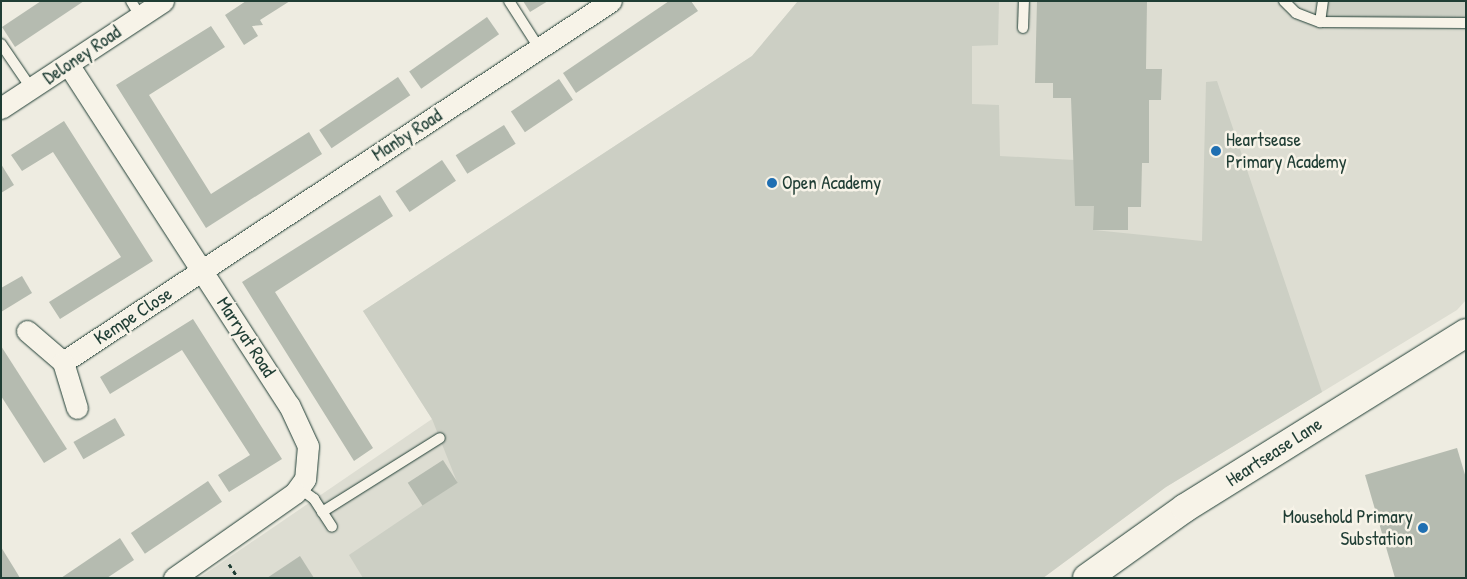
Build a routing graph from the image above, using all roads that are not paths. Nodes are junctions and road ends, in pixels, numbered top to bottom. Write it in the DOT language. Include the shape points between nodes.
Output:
graph roads {
  1 [pos="163,1"];
  2 [pos="509,1"];
  3 [pos="611,1"];
  4 [pos="1024,1"];
  5 [pos="1284,1"];
  6 [pos="1323,1"];
  7 [pos="136,9"];
  8 [pos="1320,22"];
  9 [pos="1466,23"];
  10 [pos="1023,28"];
  11 [pos="1,44"];
  12 [pos="539,48"];
  13 [pos="68,64"];
  14 [pos="31,88"];
  15 [pos="1,108"];
  16 [pos="202,270"];
  17 [pos="27,331"];
  18 [pos="1466,333"];
  19 [pos="63,362"];
  20 [pos="77,408"];
  21 [pos="440,438"];
  22 [pos="299,488"];
  23 [pos="322,512"];
  24 [pos="332,527"];
  25 [pos="1097,575"];
  26 [pos="174,578"];
  1 -- 7 [label="street, Deloney Road"];
  2 -- 12 [label="lane"];
  3 -- 12 [label="street, Manby Road"];
  4 -- 10 [label="lane"];
  5 -- 8 [label="lane" via="1296,13"];
  6 -- 8 [label="lane"];
  7 -- 13 [label="street, Deloney Road"];
  8 -- 9 [label="lane"];
  11 -- 14 [label="lane"];
  12 -- 16 [label="street, Manby Road"];
  13 -- 14 [label="street, Deloney Road"];
  13 -- 16 [label="street, Marryat Road"];
  14 -- 15 [label="street, Deloney Road"];
  16 -- 19 [label="street, Kempe Close"];
  16 -- 22 [label="street, Marryat Road" via="303,429 309,462"];
  17 -- 19 [label="street"];
  18 -- 25 [label="highway, Heartsease Lane" via="1194,503"];
  19 -- 20 [label="street"];
  21 -- 23 [label="lane"];
  22 -- 23 [label="lane"];
  22 -- 26 [label="street, Marryat Road" via="282,506"];
  23 -- 24 [label="lane"];
}
